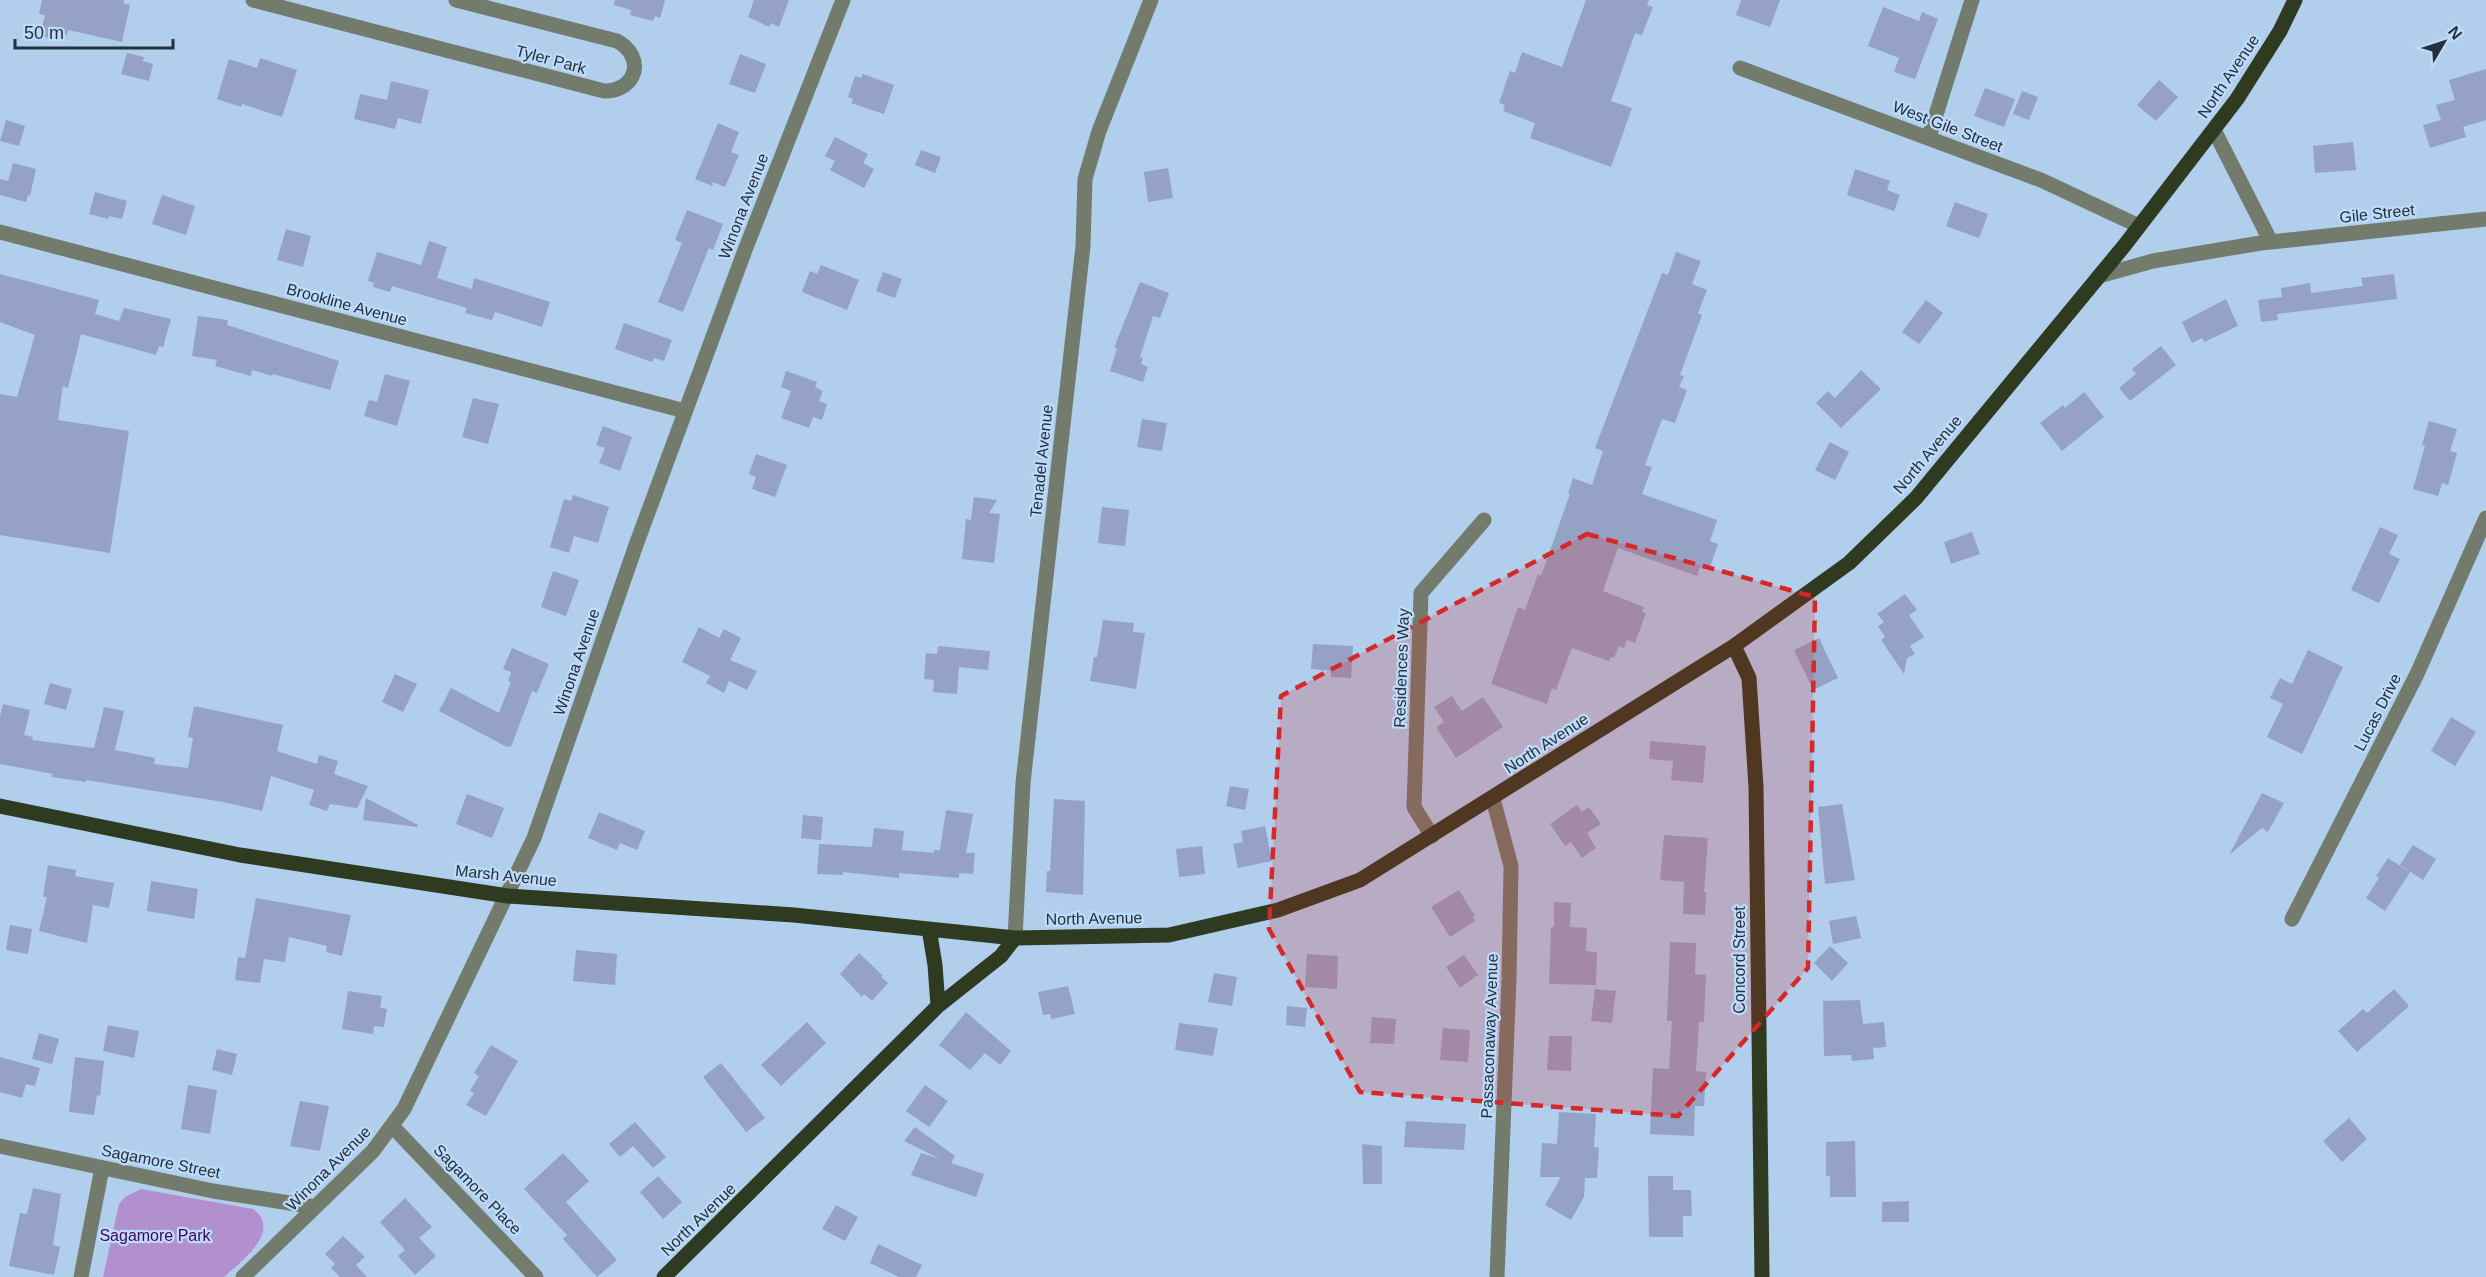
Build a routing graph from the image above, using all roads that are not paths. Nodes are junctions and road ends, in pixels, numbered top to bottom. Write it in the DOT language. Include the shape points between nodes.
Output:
graph roads {
  1 [pos="253,0"];
  2 [pos="456,0"];
  3 [pos="843,0"];
  4 [pos="1151,0"];
  5 [pos="1972,0"];
  6 [pos="2295,0"];
  7 [pos="1740,68"];
  8 [pos="2214,130"];
  9 [pos="1929,137"];
  10 [pos="2486,219"];
  11 [pos="2139,226"];
  12 [pos="0,231"];
  13 [pos="2271,242"];
  14 [pos="2098,276"];
  15 [pos="685,411"];
  16 [pos="2486,518"];
  17 [pos="1484,520"];
  18 [pos="1734,646"];
  19 [pos="1493,799"];
  20 [pos="0,806"];
  21 [pos="1432,836"];
  22 [pos="508,896"];
  23 [pos="2292,919"];
  24 [pos="929,929"];
  25 [pos="1015,938"];
  26 [pos="938,1006"];
  27 [pos="393,1126"];
  28 [pos="0,1146"];
  29 [pos="102,1168"];
  30 [pos="315,1207"];
  31 [pos="81,1277"];
  32 [pos="243,1277"];
  33 [pos="536,1277"];
  34 [pos="664,1277"];
  35 [pos="1497,1277"];
  36 [pos="1762,1277"];
  1 -- 2 [label="street, Tyler Park" via="604,92 621,89 633,76 631,51 617,41"];
  3 -- 15 [label="street, Winona Avenue"];
  4 -- 25 [label="street, Tenadel Avenue" via="1098,130 1085,178 1083,246 1023,783"];
  5 -- 9 [label="street"];
  6 -- 8 [label="main road, North Avenue" via="2261,63"];
  7 -- 9 [label="street, West Gile Street"];
  8 -- 11 [label="main road, North Avenue"];
  8 -- 13 [label="street"];
  9 -- 11 [label="street, West Gile Street" via="2041,180"];
  10 -- 13 [label="street, Gile Street"];
  11 -- 14 [label="main road, North Avenue"];
  12 -- 15 [label="street, Brookline Avenue"];
  13 -- 14 [label="street, Gile Street" via="2153,261"];
  14 -- 18 [label="main road, North Avenue" via="1916,498 1849,563"];
  15 -- 22 [label="street, Winona Avenue" via="534,838"];
  16 -- 23 [label="street, Lucas Drive" via="2417,674"];
  17 -- 21 [label="street, Residences Way" via="1421,593 1414,807"];
  18 -- 19 [label="main road, North Avenue"];
  18 -- 36 [label="main road, Concord Street" via="1749,678 1756,787"];
  19 -- 21 [label="main road, North Avenue"];
  19 -- 35 [label="street, Passaconaway Avenue" via="1511,866"];
  20 -- 22 [label="main road, Marsh Avenue" via="240,855"];
  21 -- 25 [label="main road, North Avenue" via="1360,880 1278,910 1169,935"];
  22 -- 24 [label="main road, Marsh Avenue" via="794,915"];
  22 -- 27 [label="street, Winona Avenue"];
  24 -- 25 [label="main road, Marsh Avenue"];
  24 -- 26 [label="main road"];
  25 -- 26 [label="main road, North Avenue" via="1001,956"];
  26 -- 34 [label="main road, North Avenue"];
  27 -- 30 [label="street, Winona Avenue"];
  27 -- 33 [label="street, Sagamore Place"];
  28 -- 29 [label="street, Sagamore Street"];
  29 -- 30 [label="street, Sagamore Street"];
  29 -- 31 [label="street"];
  30 -- 32 [label="street, Winona Avenue"];
}
